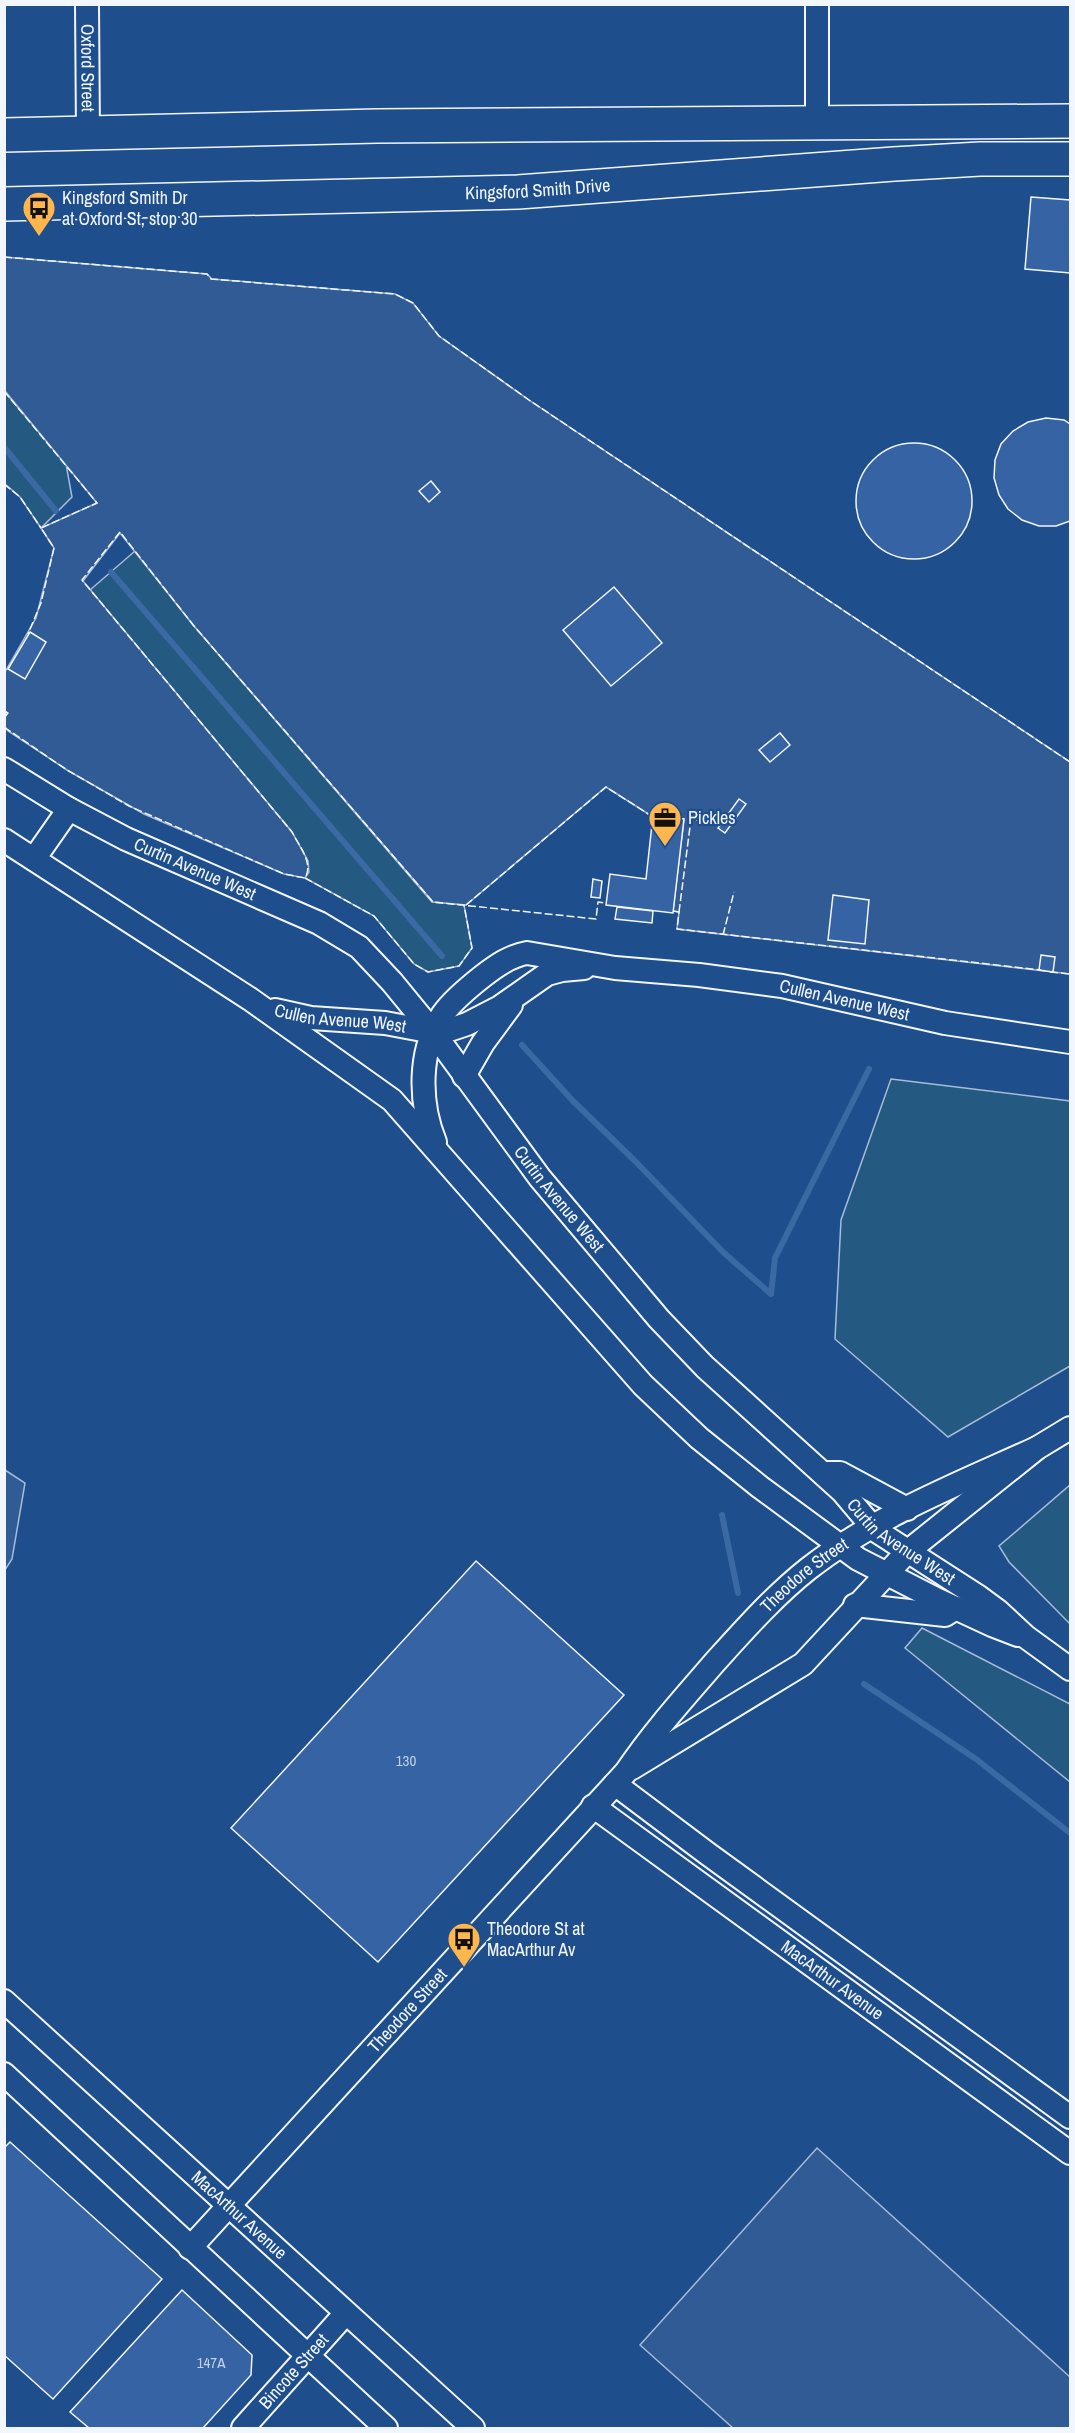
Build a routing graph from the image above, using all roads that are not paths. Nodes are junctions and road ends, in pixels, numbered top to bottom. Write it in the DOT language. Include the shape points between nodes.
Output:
graph roads {
  1 [pos="87,4"];
  2 [pos="817,4"];
  3 [pos="1071,121"];
  4 [pos="817,124"];
  5 [pos="88,133"];
  6 [pos="4,135"];
  7 [pos="1071,159"];
  8 [pos="4,204"];
  9 [pos="4,769"];
  10 [pos="69,809"];
  11 [pos="4,840"];
  12 [pos="34,860"];
  13 [pos="615,968"];
  14 [pos="527,989"];
  15 [pos="250,999"];
  16 [pos="433,1032"];
  17 [pos="1071,1042"];
  18 [pos="464,1076"];
  19 [pos="444,1157"];
  20 [pos="1071,1428"];
  21 [pos="1038,1448"];
  22 [pos="820,1472"];
  23 [pos="907,1509"];
  24 [pos="873,1527"];
  25 [pos="840,1547"];
  26 [pos="907,1551"];
  27 [pos="885,1574"];
  28 [pos="855,1605"];
  29 [pos="958,1608"];
  30 [pos="1026,1637"];
  31 [pos="1071,1669"];
  32 [pos="620,1778"];
  33 [pos="593,1806"];
  34 [pos="4,2001"];
  35 [pos="4,2074"];
  36 [pos="1071,2117"];
  37 [pos="1071,2153"];
  38 [pos="228,2206"];
  39 [pos="190,2248"];
  40 [pos="346,2313"];
  41 [pos="308,2357"];
  42 [pos="243,2428"];
  43 [pos="386,2428"];
  44 [pos="473,2428"];
  1 -- 5 [label="street, Oxford Street"];
  2 -- 4 [label="street"];
  3 -- 4 [label="highway"];
  4 -- 5 [label="highway"];
  5 -- 6 [label="highway"];
  7 -- 8 [label="highway, Kingsford Smith Drive" via="894,164 518,192"];
  9 -- 10 [label="street, Curtin Avenue West"];
  10 -- 12 [label="street"];
  10 -- 16 [label="street, Curtin Avenue West" via="126,839 311,919 349,940 381,969"];
  11 -- 12 [label="street, Curtin Avenue West"];
  12 -- 15 [label="street, Curtin Avenue West"];
  13 -- 14 [label="street, Cullen Avenue West" via="555,971"];
  13 -- 16 [label="street, Cullen Avenue West" via="545,954 520,954 497,966 464,993 445,1011"];
  13 -- 17 [label="street, Cullen Avenue West" via="782,986 945,1023"];
  14 -- 16 [label="street, Cullen Avenue West" via="467,1024"];
  14 -- 18 [label="street" via="498,1021"];
  15 -- 16 [label="street, Cullen Avenue West" via="298,1016 385,1023"];
  15 -- 19 [label="street, Curtin Avenue West" via="384,1093"];
  16 -- 18 [label="street, Curtin Avenue West"];
  16 -- 19 [label="street, Cullen Avenue West" via="423,1093 430,1130"];
  18 -- 22 [label="street, Curtin Avenue West" via="540,1178 659,1319"];
  19 -- 25 [label="street, Curtin Avenue West" via="650,1392 699,1438"];
  20 -- 21 [label="street, Theodore Street"];
  21 -- 23 [label="street, Theodore Street"];
  21 -- 26 [label="street, Theodore Street"];
  22 -- 23 [label="street" via="840,1473"];
  22 -- 24 [label="street, Curtin Avenue West"];
  23 -- 24 [label="street, Theodore Street"];
  24 -- 25 [label="street, Theodore Street"];
  24 -- 26 [label="street, Curtin Avenue West"];
  25 -- 27 [label="street, Curtin Avenue West"];
  25 -- 32 [label="street, Theodore Street" via="771,1602 672,1711"];
  26 -- 27 [label="street, Theodore Street"];
  26 -- 30 [label="street, Curtin Avenue West" via="999,1611"];
  27 -- 28 [label="street, Theodore Street"];
  27 -- 29 [label="street, Curtin Avenue West"];
  28 -- 29 [label="street" via="945,1615"];
  28 -- 32 [label="street, Theodore Street" via="800,1666"];
  29 -- 30 [label="street, Curtin Avenue West"];
  30 -- 31 [label="street, Curtin Avenue West"];
  32 -- 33 [label="street, Theodore Street"];
  32 -- 36 [label="street, MacArthur Avenue" via="708,1854"];
  33 -- 37 [label="street, MacArthur Avenue"];
  33 -- 38 [label="street, Theodore Street"];
  34 -- 38 [label="street, MacArthur Avenue"];
  35 -- 39 [label="street"];
  38 -- 39 [label="street, Theodore Street"];
  38 -- 40 [label="street, MacArthur Avenue"];
  39 -- 41 [label="street"];
  40 -- 41 [label="street, Bincote Street"];
  40 -- 44 [label="street, MacArthur Avenue"];
  41 -- 42 [label="street, Bincote Street"];
  41 -- 43 [label="street"];
}
